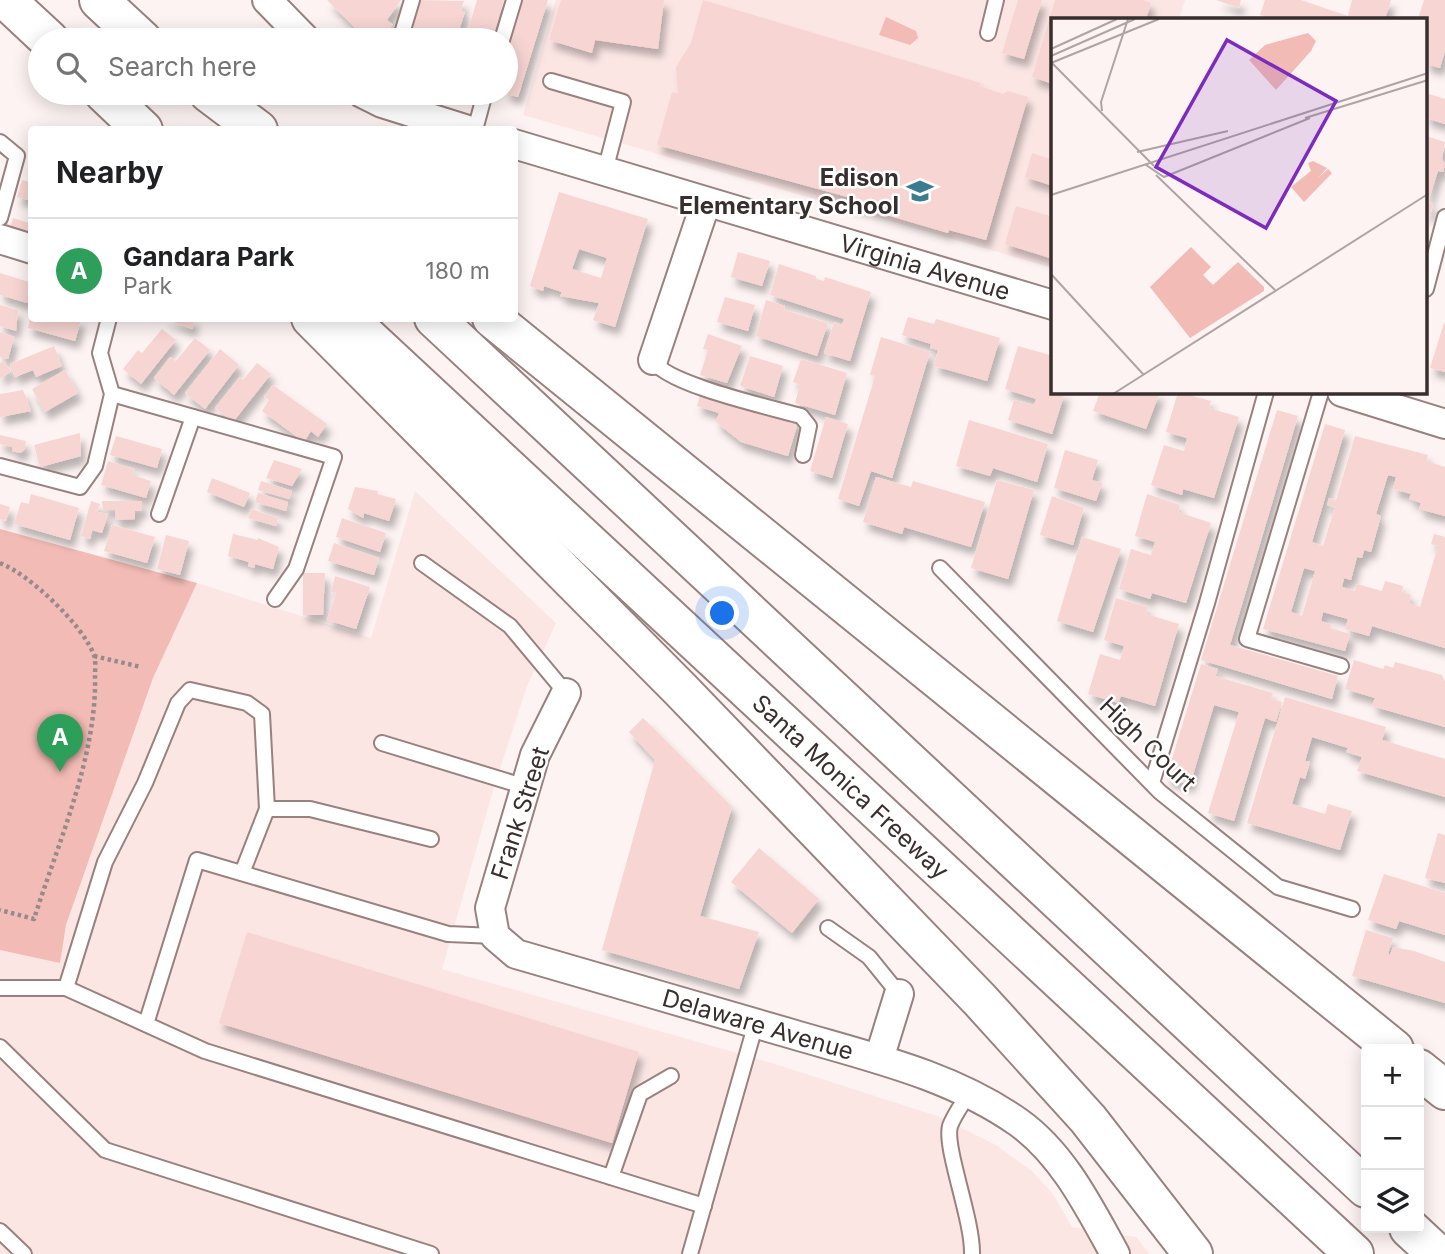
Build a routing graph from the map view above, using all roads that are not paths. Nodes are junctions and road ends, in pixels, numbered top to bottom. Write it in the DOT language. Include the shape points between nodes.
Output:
graph roads {
  1 [pos="6,0"];
  2 [pos="99,0"];
  3 [pos="267,0"];
  4 [pos="412,0"];
  5 [pos="513,0"];
  6 [pos="996,0"];
  7 [pos="36,28"];
  8 [pos="129,28"];
  9 [pos="294,28"];
  10 [pos="404,28"];
  11 [pos="505,28"];
  12 [pos="988,33"];
  13 [pos="551,81"];
  14 [pos="117,105"];
  15 [pos="207,105"];
  16 [pos="225,105"];
  17 [pos="400,105"];
  18 [pos="482,105"];
  19 [pos="139,126"];
  20 [pos="228,126"];
  21 [pos="253,126"];
  22 [pos="457,126"];
  23 [pos="476,126"];
  24 [pos="0,142"];
  25 [pos="518,145"];
  26 [pos="605,171"];
  27 [pos="706,202"];
  28 [pos="1445,217"];
  29 [pos="0,218"];
  30 [pos="0,239"];
  31 [pos="28,248"];
  32 [pos="1428,281"];
  33 [pos="1051,304"];
  34 [pos="108,322"];
  35 [pos="316,322"];
  36 [pos="351,322"];
  37 [pos="438,322"];
  38 [pos="497,322"];
  39 [pos="653,360"];
  40 [pos="112,394"];
  41 [pos="1265,394"];
  42 [pos="1320,394"];
  43 [pos="1356,394"];
  44 [pos="1396,400"];
  45 [pos="193,417"];
  46 [pos="1445,424"];
  47 [pos="803,455"];
  48 [pos="0,466"];
  49 [pos="159,514"];
  50 [pos="422,563"];
  51 [pos="940,568"];
  52 [pos="275,599"];
  53 [pos="1341,666"];
  54 [pos="566,693"];
  55 [pos="382,743"];
  56 [pos="1152,783"];
  57 [pos="526,787"];
  58 [pos="267,810"];
  59 [pos="431,839"];
  60 [pos="242,873"];
  61 [pos="1353,909"];
  62 [pos="828,928"];
  63 [pos="495,936"];
  64 [pos="0,988"];
  65 [pos="66,988"];
  66 [pos="898,994"];
  67 [pos="756,1023"];
  68 [pos="146,1024"];
  69 [pos="1388,1044"];
  70 [pos="0,1047"];
  71 [pos="879,1059"];
  72 [pos="1424,1073"];
  73 [pos="671,1076"];
  74 [pos="1445,1090"];
  75 [pos="969,1093"];
  76 [pos="611,1177"];
  77 [pos="1361,1183"];
  78 [pos="704,1206"];
  79 [pos="0,1231"];
  80 [pos="1414,1233"];
  81 [pos="23,1254"];
  82 [pos="431,1254"];
  83 [pos="690,1254"];
  84 [pos="972,1254"];
  85 [pos="1115,1254"];
  86 [pos="1194,1254"];
  87 [pos="1354,1254"];
  88 [pos="1437,1254"];
  1 -- 7 [label="highway"];
  2 -- 8 [label="highway"];
  3 -- 9 [label="street"];
  4 -- 10 [label="lane"];
  5 -- 11 [label="lane"];
  6 -- 12 [label="lane"];
  13 -- 26 [label="lane" via="623,102"];
  14 -- 19 [label="highway"];
  15 -- 20 [label="highway"];
  16 -- 21 [label="highway"];
  17 -- 22 [label="street"];
  18 -- 23 [label="lane"];
  24 -- 29 [label="lane" via="18,156"];
  25 -- 26 [label="street, Virginia Avenue"];
  26 -- 27 [label="street, Virginia Avenue"];
  27 -- 33 [label="street, Virginia Avenue"];
  27 -- 39 [label="street"];
  28 -- 32 [label="lane"];
  30 -- 31 [label="street"];
  34 -- 40 [label="lane" via="100,353"];
  35 -- 86 [label="highway" via="980,1000 1087,1119"];
  36 -- 87 [label="highway, Santa Monica Freeway"];
  37 -- 77 [label="highway"];
  38 -- 69 [label="highway"];
  39 -- 47 [label="lane" via="659,369 690,384 801,416 809,426"];
  40 -- 45 [label="lane"];
  40 -- 48 [label="lane" via="95,466 80,487"];
  41 -- 56 [label="lane"];
  42 -- 53 [label="lane" via="1247,639"];
  43 -- 44 [label="street"];
  44 -- 46 [label="street"];
  45 -- 49 [label="lane"];
  45 -- 52 [label="lane" via="334,457 296,569"];
  50 -- 54 [label="lane" via="510,625"];
  51 -- 56 [label="lane, High Court"];
  54 -- 57 [label="street, Frank Street" via="535,755"];
  55 -- 57 [label="lane"];
  56 -- 61 [label="lane, High Court" via="1278,887"];
  57 -- 63 [label="street, Frank Street" via="490,908"];
  58 -- 59 [label="lane" via="310,809"];
  58 -- 60 [label="lane"];
  58 -- 65 [label="lane" via="261,714 247,703 190,690 178,703 105,862"];
  60 -- 63 [label="lane" via="448,934"];
  60 -- 68 [label="lane" via="197,860"];
  62 -- 66 [label="lane" via="869,957"];
  63 -- 67 [label="street, Delaware Avenue" via="516,954"];
  64 -- 65 [label="lane"];
  65 -- 68 [label="lane"];
  66 -- 71 [label="street"];
  67 -- 71 [label="street, Delaware Avenue"];
  67 -- 78 [label="lane"];
  68 -- 76 [label="lane" via="205,1051"];
  70 -- 82 [label="lane" via="104,1150"];
  71 -- 75 [label="street, Delaware Avenue"];
  72 -- 74 [label="highway"];
  73 -- 76 [label="lane" via="640,1094"];
  75 -- 84 [label="lane" via="950,1127 950,1136 968,1209"];
  75 -- 85 [label="street, Delaware Avenue" via="1020,1123 1051,1153 1082,1194"];
  76 -- 78 [label="lane"];
  78 -- 83 [label="lane"];
  79 -- 81 [label="lane"];
  80 -- 88 [label="highway"];
}
